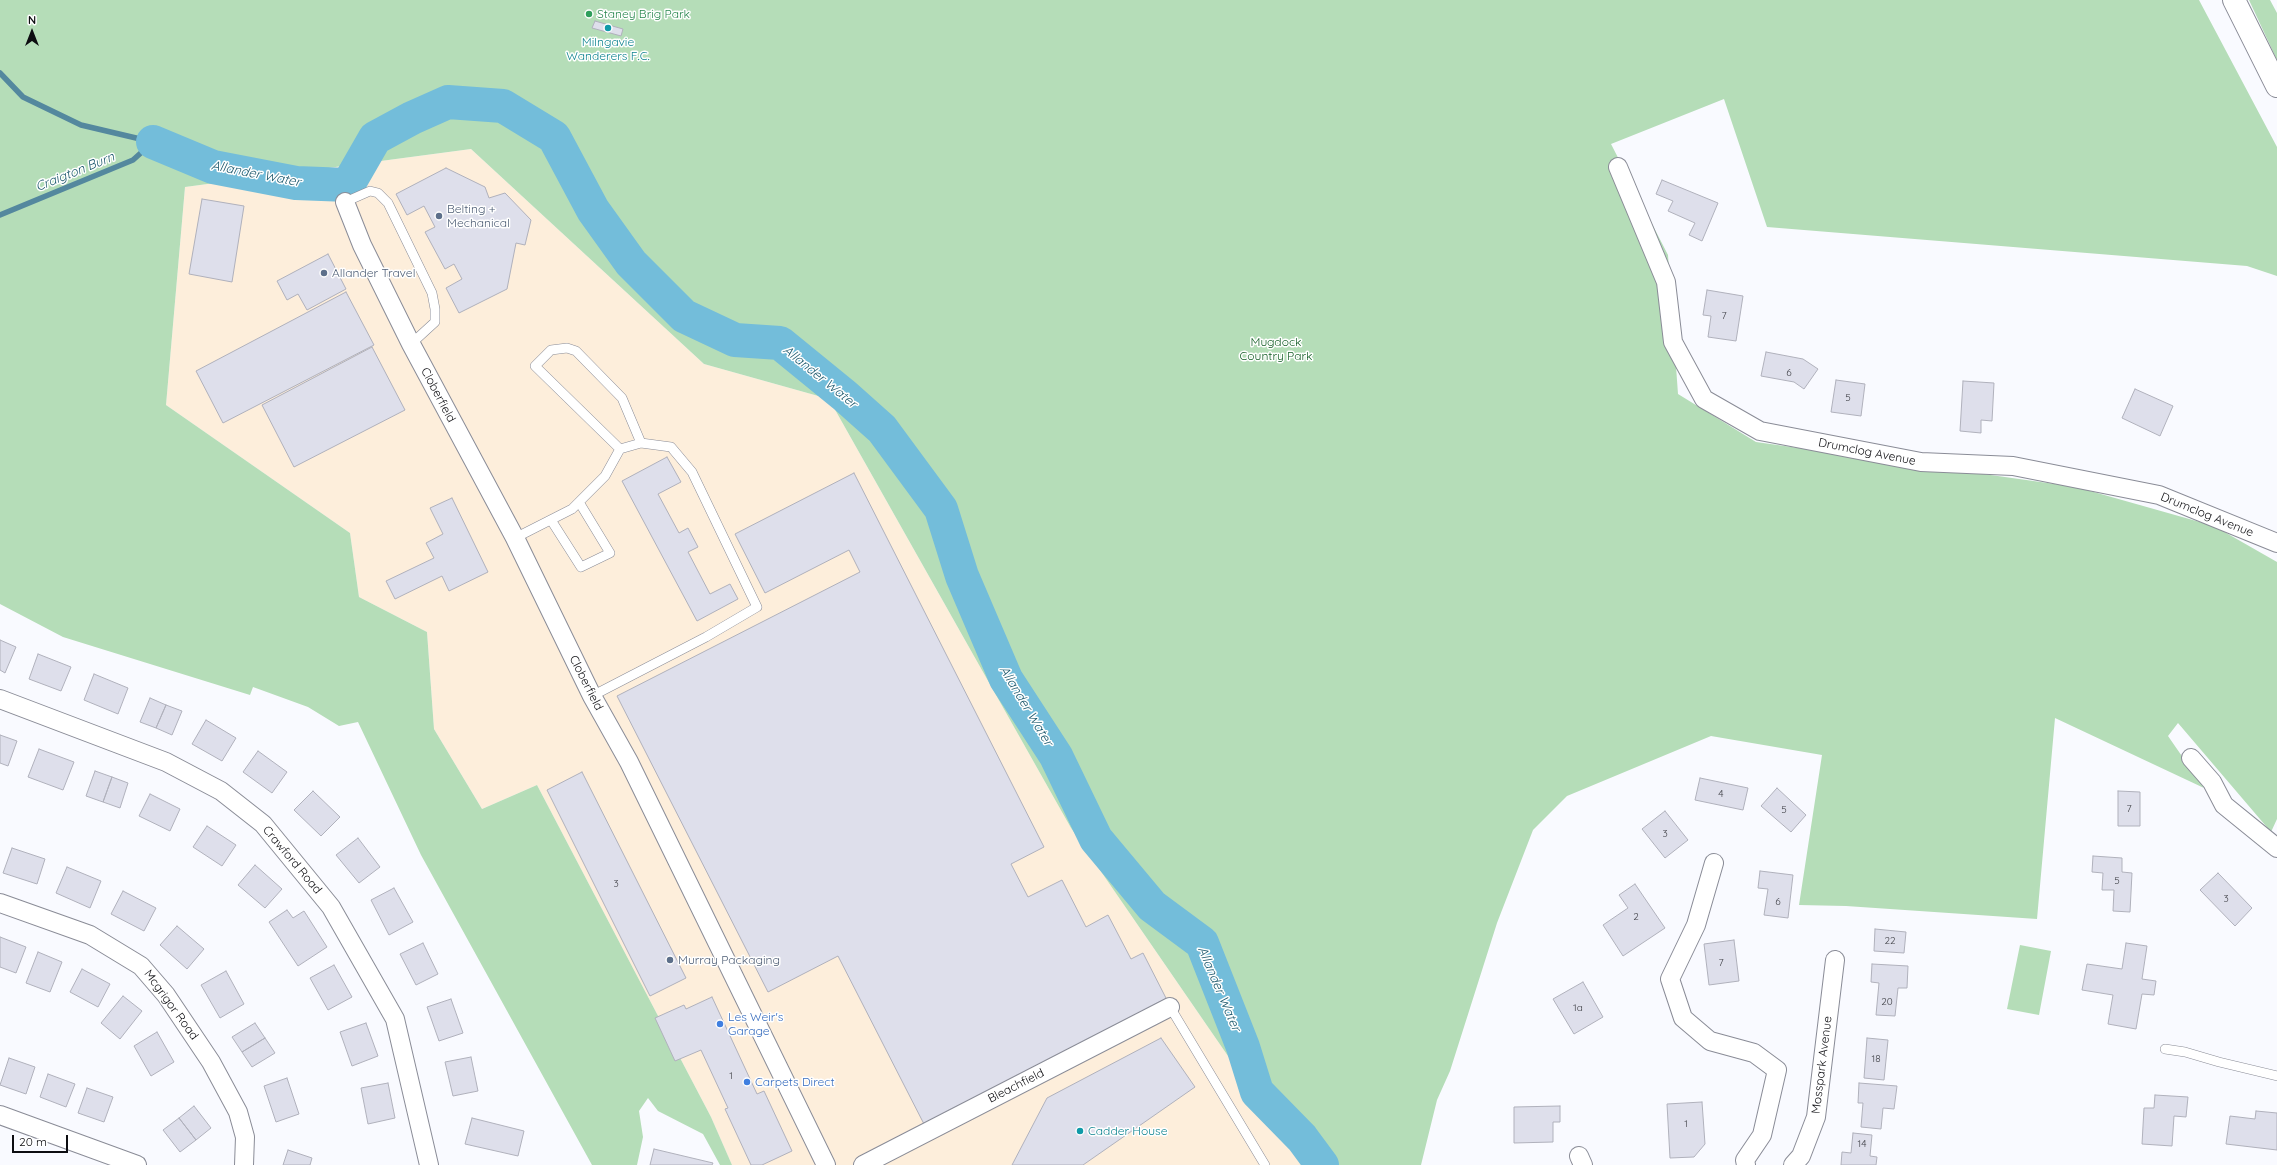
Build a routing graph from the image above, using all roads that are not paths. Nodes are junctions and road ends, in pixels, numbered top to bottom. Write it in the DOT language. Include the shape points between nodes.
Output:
graph roads {
  1 [pos="2234,0"];
  2 [pos="2277,86"];
  3 [pos="1618,167"];
  4 [pos="345,202"];
  5 [pos="411,344"];
  6 [pos="641,443"];
  7 [pos="620,449"];
  8 [pos="580,502"];
  9 [pos="551,520"];
  10 [pos="515,538"];
  11 [pos="2277,543"];
  12 [pos="592,696"];
  13 [pos="0,700"];
  14 [pos="2191,758"];
  15 [pos="2277,848"];
  16 [pos="1714,863"];
  17 [pos="0,903"];
  18 [pos="1835,960"];
  19 [pos="1170,1007"];
  20 [pos="2165,1049"];
  21 [pos="2277,1076"];
  22 [pos="0,1115"];
  23 [pos="137,1165"];
  24 [pos="244,1165"];
  25 [pos="430,1165"];
  26 [pos="826,1165"];
  27 [pos="863,1165"];
  28 [pos="1265,1165"];
  29 [pos="1746,1165"];
  30 [pos="1793,1165"];
  1 -- 2 [label="street"];
  3 -- 11 [label="street, Drumclog Avenue" via="1666,282 1673,342 1704,399 1760,432 1921,462 2013,466 2159,495"];
  4 -- 5 [label="street, Cloberfield" via="362,245"];
  4 -- 5 [label="lane" via="370,191 378,192 388,202 432,293 435,322"];
  5 -- 10 [label="street, Cloberfield"];
  6 -- 7 [label="lane"];
  6 -- 7 [label="lane" via="622,398 576,351 567,348 551,350 535,366"];
  6 -- 12 [label="lane" via="671,446 692,472 757,607 706,637"];
  7 -- 8 [label="lane" via="605,476"];
  8 -- 9 [label="lane"];
  8 -- 9 [label="lane" via="610,553 581,567"];
  9 -- 10 [label="lane"];
  10 -- 12 [label="street, Cloberfield"];
  12 -- 26 [label="street, Cloberfield" via="629,762"];
  13 -- 25 [label="street, Crawford Road" via="166,762 221,792 263,824 331,907 395,1018"];
  14 -- 15 [label="street" via="2212,782 2224,805"];
  16 -- 29 [label="street" via="1696,925 1670,980 1683,1018 1688,1023 1710,1041 1754,1053 1777,1070 1762,1135 1745,1160"];
  17 -- 24 [label="street, Mcgrigor Road" via="90,935 141,966 166,995 207,1056 234,1106 245,1137"];
  18 -- 30 [label="street, Mosspark Avenue" via="1816,1117 1801,1156"];
  19 -- 27 [label="street, Bleachfield"];
  19 -- 28 [label="lane"];
  20 -- 21 [label="lane"];
  22 -- 23 [label="street"];
}
